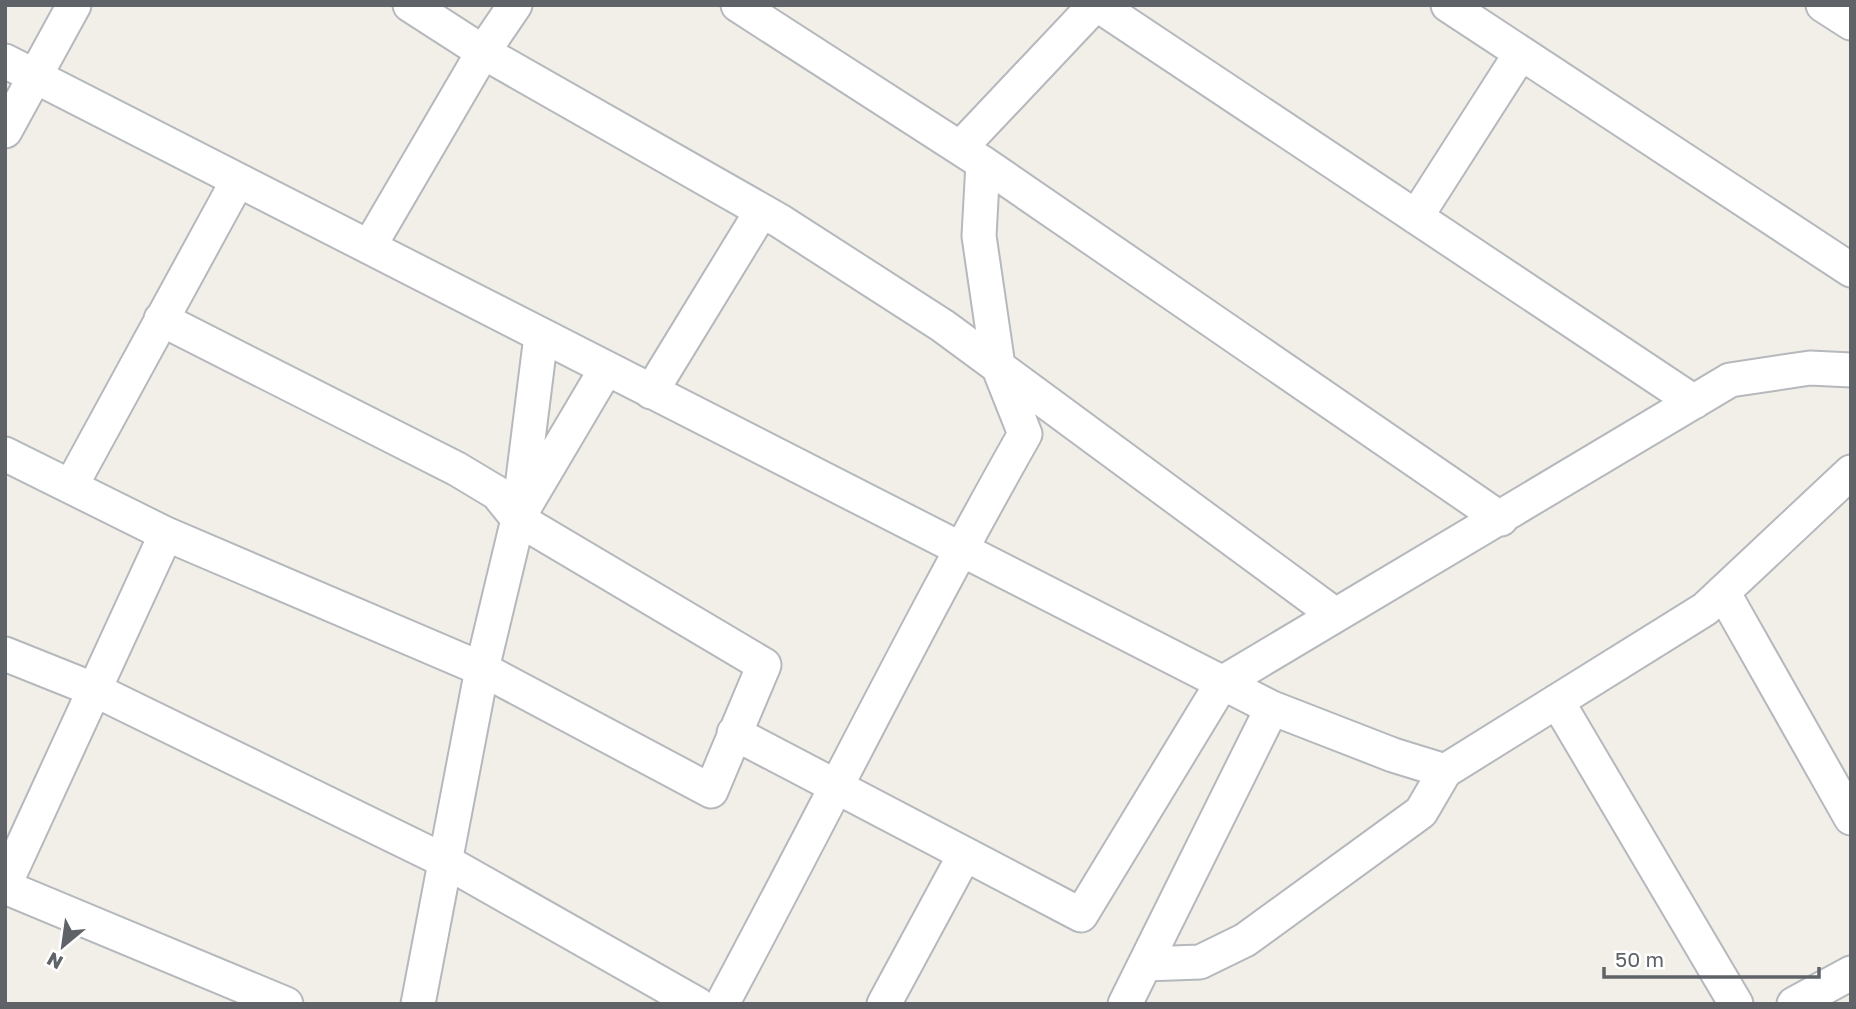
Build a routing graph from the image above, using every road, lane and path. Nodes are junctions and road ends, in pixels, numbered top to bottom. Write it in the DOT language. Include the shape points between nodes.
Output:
graph roads {
  1 [pos="74,5"];
  2 [pos="410,5"];
  3 [pos="514,5"];
  4 [pos="738,5"];
  5 [pos="1096,5"];
  6 [pos="1448,5"];
  7 [pos="1823,5"];
  8 [pos="1851,23"];
  9 [pos="483,52"];
  10 [pos="1521,53"];
  11 [pos="5,61"];
  12 [pos="35,76"];
  13 [pos="5,131"];
  14 [pos="972,155"];
  15 [pos="238,180"];
  16 [pos="761,212"];
  17 [pos="1416,216"];
  18 [pos="369,247"];
  19 [pos="1851,270"];
  20 [pos="161,319"];
  21 [pos="541,336"];
  22 [pos="998,366"];
  23 [pos="606,369"];
  24 [pos="1851,370"];
  25 [pos="651,392"];
  26 [pos="1694,402"];
  27 [pos="5,454"];
  28 [pos="1851,472"];
  29 [pos="71,486"];
  30 [pos="518,519"];
  31 [pos="1501,519"];
  32 [pos="166,534"];
  33 [pos="959,550"];
  34 [pos="1723,592"];
  35 [pos="1334,614"];
  36 [pos="5,654"];
  37 [pos="482,669"];
  38 [pos="1222,683"];
  39 [pos="95,690"];
  40 [pos="1557,701"];
  41 [pos="1272,708"];
  42 [pos="734,733"];
  43 [pos="1445,771"];
  44 [pos="838,788"];
  45 [pos="1851,818"];
  46 [pos="965,854"];
  47 [pos="443,860"];
  48 [pos="5,886"];
  49 [pos="1145,964"];
  50 [pos="1851,973"];
  51 [pos="651,993"];
  52 [pos="286,1004"];
  53 [pos="418,1004"];
  54 [pos="697,1004"];
  55 [pos="722,1004"];
  56 [pos="884,1004"];
  57 [pos="1125,1004"];
  58 [pos="1737,1004"];
  59 [pos="1794,1004"];
  1 -- 12 [label="street"];
  2 -- 9 [label="street"];
  3 -- 9 [label="street"];
  4 -- 14 [label="street"];
  5 -- 14 [label="street"];
  5 -- 17 [label="street"];
  6 -- 10 [label="street"];
  7 -- 8 [label="street"];
  9 -- 16 [label="street"];
  9 -- 18 [label="street"];
  10 -- 17 [label="street"];
  10 -- 19 [label="street"];
  11 -- 12 [label="street"];
  12 -- 13 [label="street"];
  12 -- 15 [label="street"];
  14 -- 22 [label="street"];
  14 -- 31 [label="street"];
  15 -- 18 [label="street"];
  15 -- 20 [label="street"];
  16 -- 22 [label="street" via="943,326"];
  16 -- 25 [label="street"];
  17 -- 26 [label="street"];
  18 -- 21 [label="street"];
  20 -- 29 [label="street"];
  20 -- 30 [label="street" via="457,469 497,493"];
  21 -- 23 [label="street"];
  21 -- 30 [label="street"];
  22 -- 33 [label="street" via="1025,434"];
  22 -- 35 [label="street"];
  23 -- 25 [label="street"];
  23 -- 30 [label="street"];
  24 -- 26 [label="street" via="1811,368 1730,380"];
  25 -- 33 [label="street"];
  26 -- 31 [label="street"];
  27 -- 29 [label="street"];
  28 -- 34 [label="street"];
  29 -- 32 [label="street"];
  30 -- 37 [label="street"];
  30 -- 42 [label="street" via="764,666"];
  31 -- 35 [label="street"];
  32 -- 37 [label="street"];
  32 -- 39 [label="street"];
  33 -- 38 [label="street"];
  33 -- 44 [label="street"];
  34 -- 40 [label="street" via="1705,609"];
  34 -- 45 [label="street"];
  35 -- 38 [label="street"];
  36 -- 39 [label="street"];
  37 -- 42 [label="street" via="711,791"];
  37 -- 47 [label="street"];
  38 -- 41 [label="street"];
  38 -- 46 [label="street" via="1081,915"];
  39 -- 47 [label="street"];
  39 -- 48 [label="street"];
  40 -- 43 [label="street"];
  40 -- 58 [label="street"];
  41 -- 43 [label="street"];
  41 -- 49 [label="street"];
  42 -- 44 [label="street"];
  43 -- 49 [label="street" via="1420,812 1245,940 1200,962"];
  44 -- 46 [label="street"];
  44 -- 55 [label="street"];
  46 -- 56 [label="street"];
  47 -- 51 [label="street"];
  47 -- 53 [label="street"];
  48 -- 52 [label="street"];
  49 -- 57 [label="street"];
  50 -- 59 [label="street"];
  51 -- 54 [label="street"];
}
